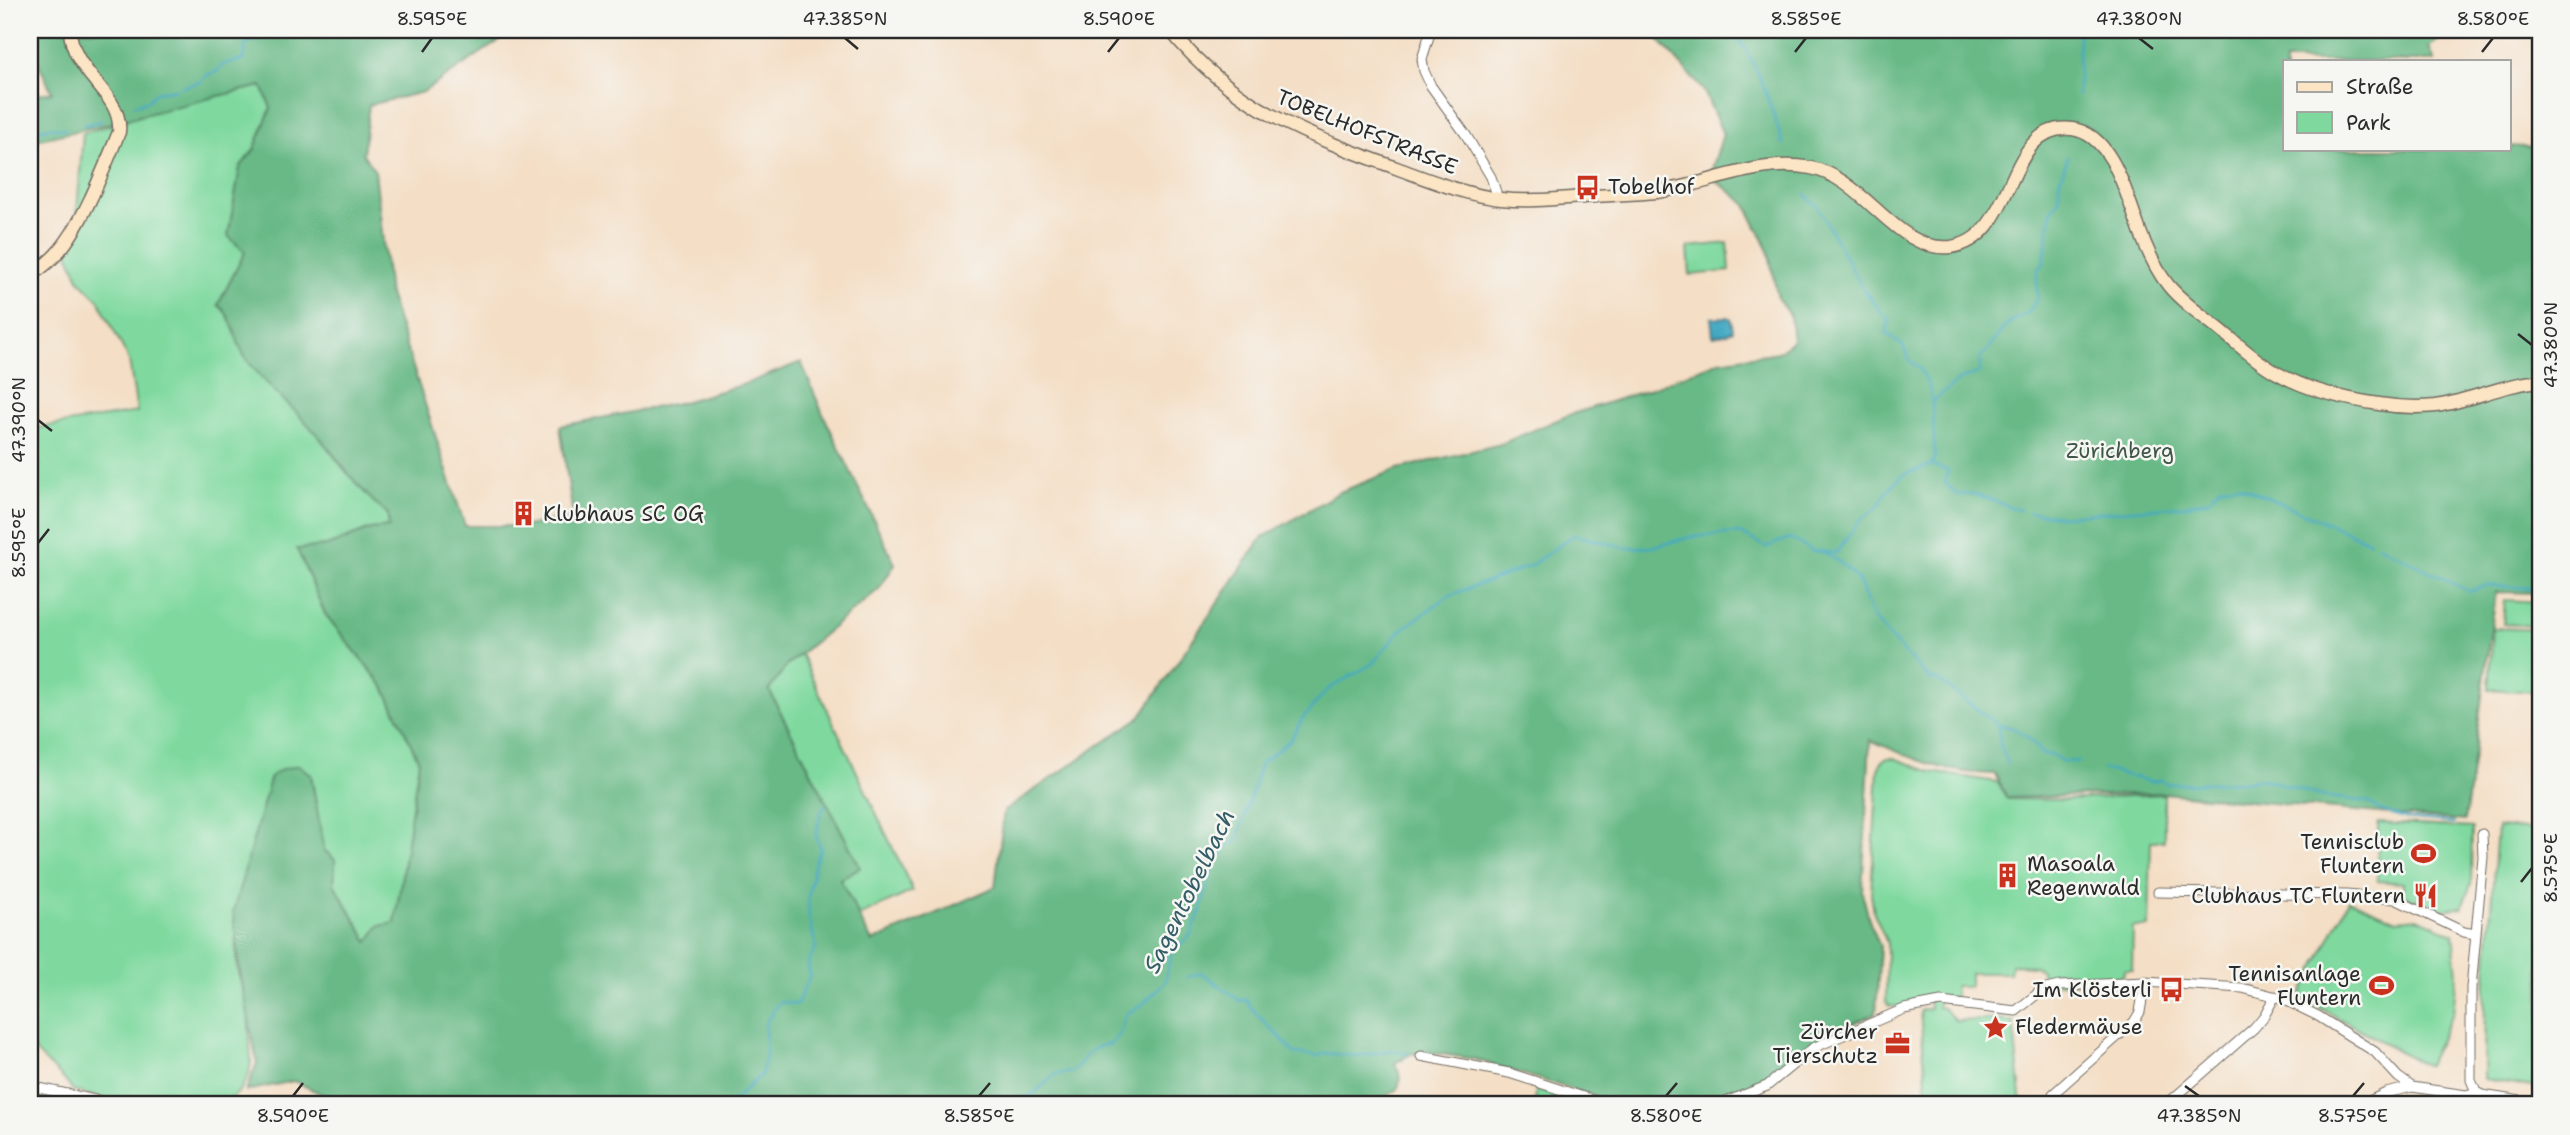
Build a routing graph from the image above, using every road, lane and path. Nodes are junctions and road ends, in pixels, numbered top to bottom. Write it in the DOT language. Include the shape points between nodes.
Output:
graph roads {
  1 [pos="70,30"];
  2 [pos="1170,30"];
  3 [pos="1431,30"];
  4 [pos="1496,199"];
  5 [pos="30,276"];
  6 [pos="2540,381"];
  7 [pos="2482,834"];
  8 [pos="2158,892"];
  9 [pos="2475,934"];
  10 [pos="2145,982"];
  11 [pos="2275,996"];
  12 [pos="1421,1056"];
  13 [pos="30,1086"];
  14 [pos="2412,1087"];
  15 [pos="2476,1092"];
  16 [pos="2540,1104"];
  17 [pos="118,1105"];
  18 [pos="1608,1105"];
  19 [pos="1717,1105"];
  20 [pos="2054,1105"];
  21 [pos="2166,1105"];
  22 [pos="2361,1105"];
  1 -- 5 [label="main road" via="77,59 117,110 120,121 66,242"];
  2 -- 4 [label="main road, TOBELHOFSTRASSE" via="1217,79 1287,125 1441,184"];
  3 -- 4 [label="street, TOBELHOFSTRASSE" via="1422,59 1424,71 1491,177"];
  4 -- 6 [label="main road, TOBELHOFSTRASSE" via="1656,192 1760,168 1798,166 1844,181 1911,238 1930,246 1950,247 1972,240 1989,226 2020,163 2040,138 2063,129 2079,130 2095,139 2113,163 2143,240 2171,288 2280,375 2344,397 2417,407"];
  7 -- 9 [label="street"];
  8 -- 9 [label="street" via="2395,899"];
  9 -- 15 [label="street" via="2471,1080"];
  10 -- 11 [label="street" via="2216,985"];
  10 -- 19 [label="street" via="2059,986 2042,990 2017,1011 1941,1002 1920,1005 1813,1048 1767,1086"];
  10 -- 20 [label="street" via="2134,1022 2053,1094"];
  11 -- 14 [label="street" via="2360,1041"];
  11 -- 21 [label="street" via="2254,1028"];
  12 -- 18 [label="street" via="1509,1073"];
  13 -- 17 [label="street"];
  14 -- 15 [label="street" via="2466,1095"];
  14 -- 22 [label="street"];
  15 -- 16 [label="street"];
}
